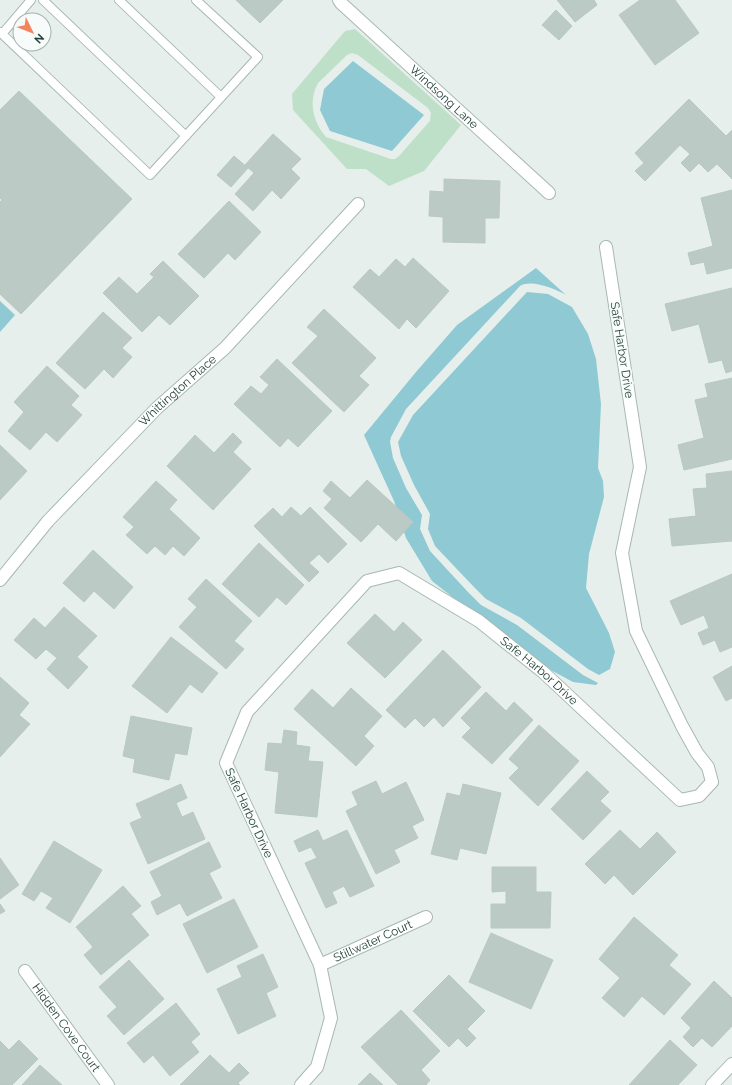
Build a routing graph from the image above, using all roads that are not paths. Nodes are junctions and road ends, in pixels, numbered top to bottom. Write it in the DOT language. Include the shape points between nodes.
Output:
graph roads {
  1 [pos="31,0"];
  2 [pos="43,0"];
  3 [pos="119,0"];
  4 [pos="196,0"];
  5 [pos="339,0"];
  6 [pos="1,33"];
  7 [pos="221,97"];
  8 [pos="186,136"];
  9 [pos="549,193"];
  10 [pos="358,204"];
  11 [pos="606,247"];
  12 [pos="0,580"];
  13 [pos="426,917"];
  14 [pos="320,965"];
  15 [pos="25,971"];
  16 [pos="732,1064"];
  17 [pos="108,1085"];
  18 [pos="301,1085"];
  19 [pos="712,1085"];
  1 -- 6 [label="lane"];
  2 -- 8 [label="lane"];
  3 -- 7 [label="lane"];
  4 -- 7 [label="lane" via="258,57"];
  5 -- 9 [label="street, Windsong Lane"];
  6 -- 8 [label="lane" via="150,174"];
  7 -- 8 [label="lane"];
  10 -- 12 [label="street, Whittington Place" via="225,348 157,408 48,521"];
  11 -- 14 [label="street, Safe Harbor Drive" via="640,467 622,553 636,631 682,726 708,768 712,782 699,796 680,800 543,672 479,621 399,573 367,581 247,712 226,763"];
  13 -- 14 [label="street, Stillwater Court"];
  14 -- 18 [label="street, Safe Harbor Drive" via="331,1018 317,1067"];
  15 -- 17 [label="street, Hidden Cove Court"];
  16 -- 19 [label="street"];
}
